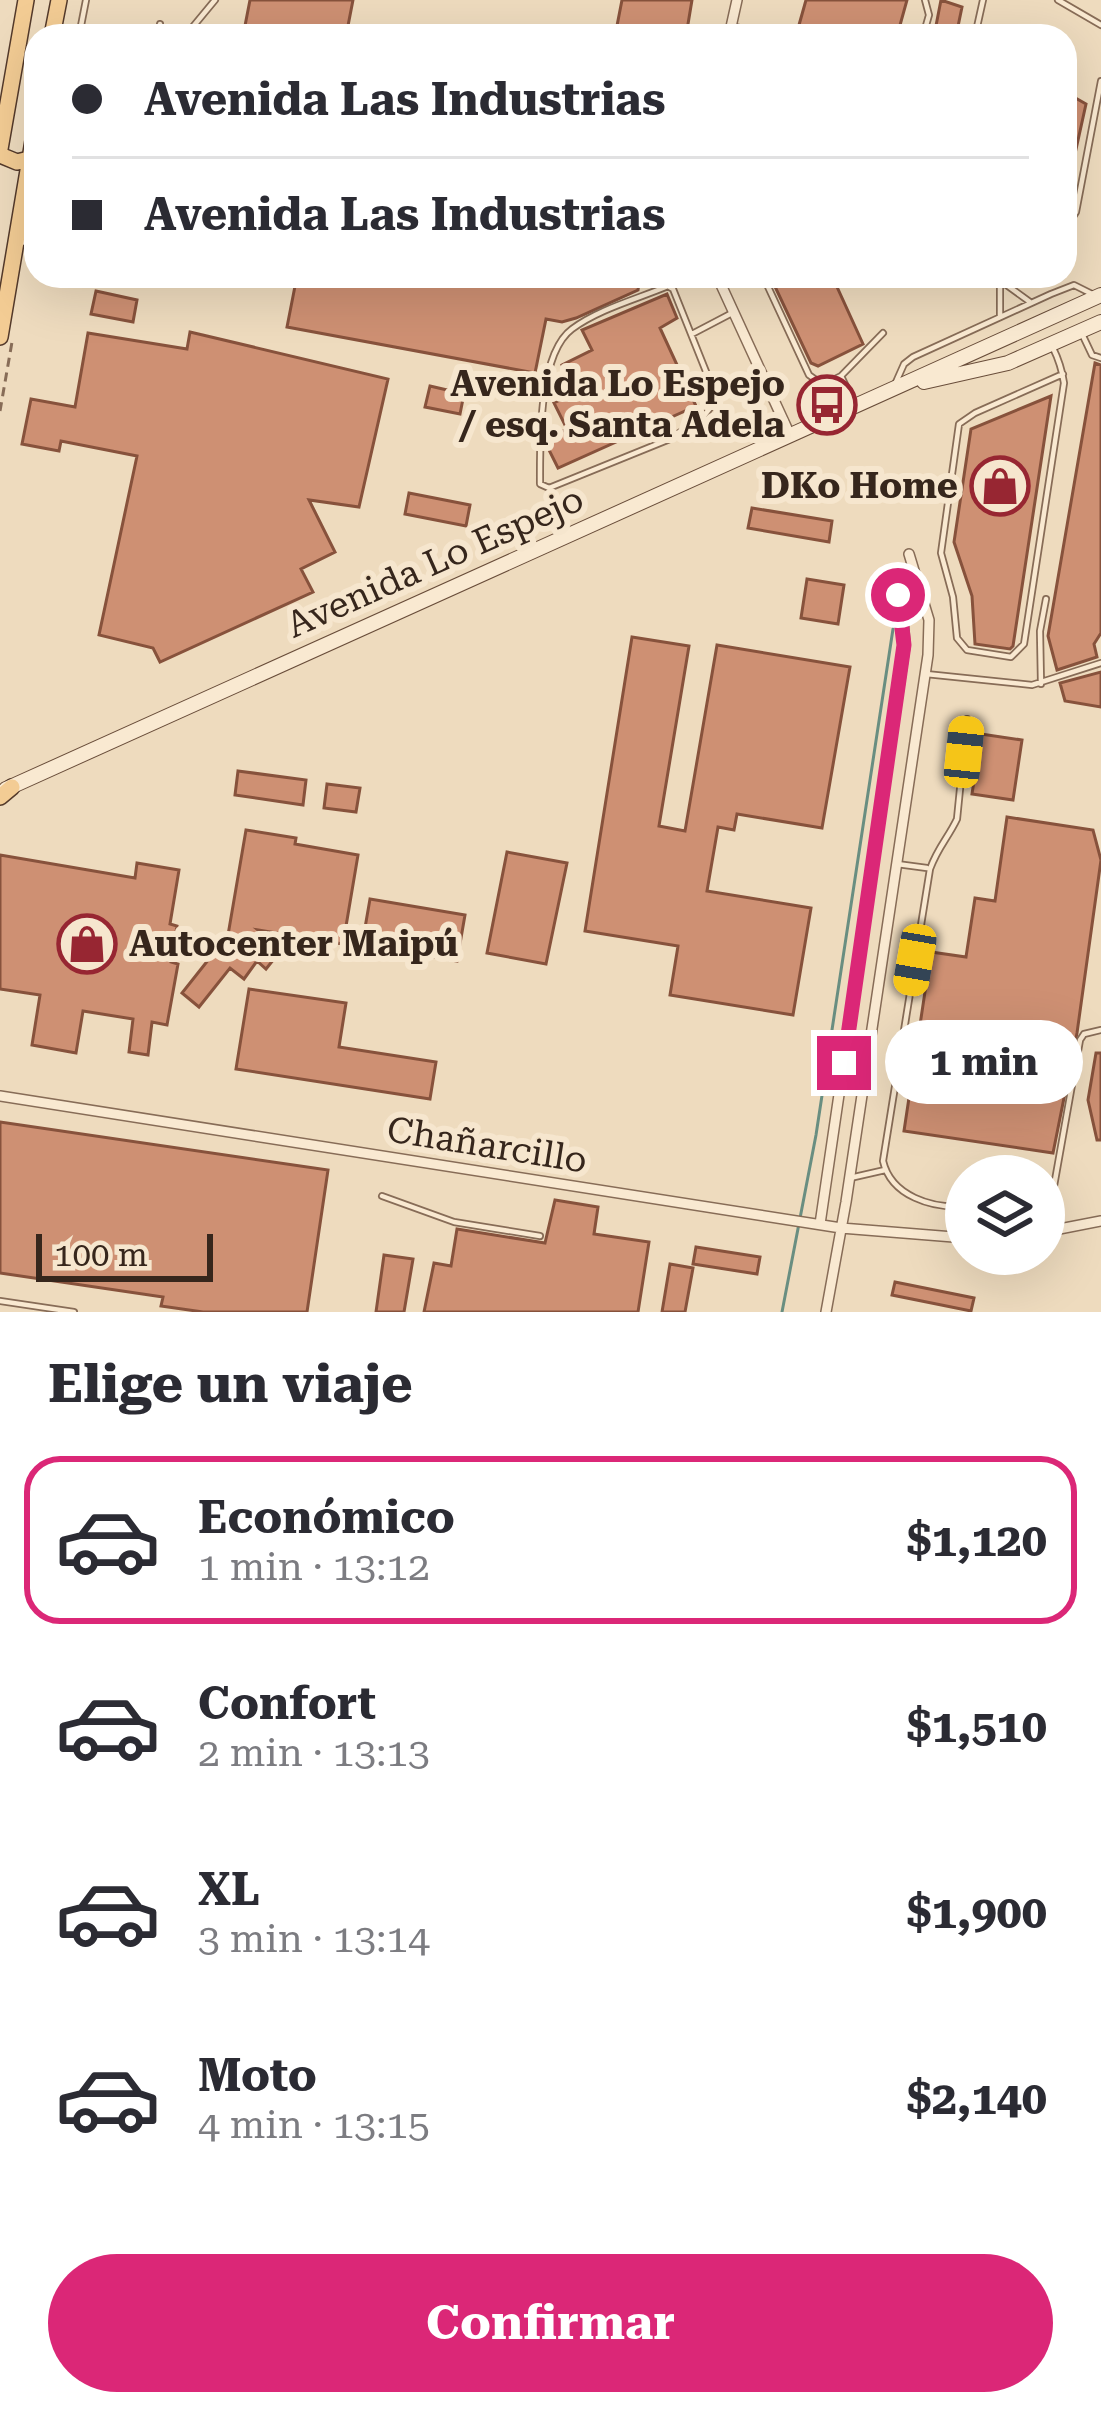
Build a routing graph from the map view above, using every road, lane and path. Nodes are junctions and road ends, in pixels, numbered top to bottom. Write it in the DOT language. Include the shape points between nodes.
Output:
graph roads {
  1 [pos="26,0"];
  2 [pos="214,0"];
  3 [pos="1058,0"];
  4 [pos="195,24"];
  5 [pos="1101,25"];
  6 [pos="1101,81"];
  7 [pos="0,152"];
  8 [pos="24,193"];
  9 [pos="1077,207"];
  10 [pos="17,241"];
  11 [pos="24,242"];
  12 [pos="664,288"];
  13 [pos="670,288"];
  14 [pos="723,288"];
  15 [pos="770,288"];
  16 [pos="1001,288"];
  17 [pos="1013,288"];
  18 [pos="1067,288"];
  19 [pos="1099,296"];
  20 [pos="1032,303"];
  21 [pos="734,312"];
  22 [pos="1000,317"];
  23 [pos="1101,322"];
  24 [pos="1032,327"];
  25 [pos="1080,331"];
  26 [pos="883,333"];
  27 [pos="692,334"];
  28 [pos="0,337"];
  29 [pos="1046,346"];
  30 [pos="1101,358"];
  31 [pos="762,374"];
  32 [pos="1063,374"];
  33 [pos="841,376"];
  34 [pos="896,388"];
  35 [pos="717,399"];
  36 [pos="856,406"];
  37 [pos="790,435"];
  38 [pos="909,554"];
  39 [pos="894,582"];
  40 [pos="1046,599"];
  41 [pos="923,600"];
  42 [pos="901,607"];
  43 [pos="1101,663"];
  44 [pos="926,674"];
  45 [pos="1041,684"];
  46 [pos="968,719"];
  47 [pos="889,755"];
  48 [pos="914,758"];
  49 [pos="4,792"];
  50 [pos="897,864"];
  51 [pos="930,869"];
  52 [pos="1101,1030"];
  53 [pos="0,1096"];
  54 [pos="1060,1155"];
  55 [pos="885,1170"];
  56 [pos="850,1178"];
  57 [pos="382,1196"];
  58 [pos="945,1207"];
  59 [pos="1101,1221"];
  60 [pos="820,1224"];
  61 [pos="841,1228"];
  62 [pos="1065,1228"];
  63 [pos="540,1236"];
  64 [pos="945,1236"];
  65 [pos="0,1301"];
  66 [pos="74,1312"];
  67 [pos="826,1312"];
  1 -- 7 [label="main road"];
  2 -- 4 [label="lane"];
  3 -- 5 [label="lane"];
  6 -- 9 [label="lane"];
  8 -- 10 [label="main road"];
  10 -- 11 [label="lane"];
  10 -- 28 [label="main road"];
  12 -- 35 [label="lane" via="569,331 557,346 539,426 540,484 549,488 670,439"];
  13 -- 27 [label="lane"];
  14 -- 21 [label="street"];
  15 -- 33 [label="lane" via="815,383"];
  16 -- 22 [label="lane"];
  17 -- 20 [label="lane"];
  18 -- 20 [label="lane"];
  19 -- 24 [label="main road, Avenida Lo Espejo"];
  20 -- 22 [label="lane"];
  21 -- 27 [label="lane"];
  21 -- 31 [label="street"];
  22 -- 34 [label="lane" via="914,357"];
  23 -- 25 [label="main road, Avenida Lo Espejo"];
  24 -- 29 [label="main road" via="1031,339"];
  24 -- 34 [label="main road, Avenida Lo Espejo"];
  25 -- 29 [label="main road, Avenida Lo Espejo"];
  25 -- 30 [label="lane"];
  26 -- 33 [label="lane"];
  27 -- 35 [label="lane"];
  29 -- 32 [label="lane"];
  29 -- 34 [label="main road, Avenida Lo Espejo" via="980,371"];
  31 -- 35 [label="lane"];
  31 -- 37 [label="street"];
  32 -- 32 [label="lane" via="959,424 941,553 957,638 967,650 1011,657 1024,644"];
  33 -- 36 [label="lane"];
  34 -- 36 [label="main road, Avenida Lo Espejo"];
  36 -- 37 [label="main road, Avenida Lo Espejo"];
  37 -- 49 [label="main road, Avenida Lo Espejo"];
  38 -- 41 [label="street"];
  39 -- 42 [label="street"];
  40 -- 45 [label="lane"];
  41 -- 42 [label="street"];
  41 -- 44 [label="street"];
  42 -- 47 [label="street" via="904,645"];
  43 -- 45 [label="lane"];
  44 -- 45 [label="lane"];
  44 -- 48 [label="street"];
  46 -- 51 [label="lane" via="957,819"];
  47 -- 48 [label="street"];
  47 -- 60 [label="street"];
  48 -- 50 [label="street"];
  50 -- 51 [label="lane"];
  50 -- 56 [label="street"];
  51 -- 55 [label="lane"];
  52 -- 54 [label="lane" via="1080,1040"];
  53 -- 60 [label="street, Chañarcillo"];
  55 -- 56 [label="lane"];
  55 -- 58 [label="lane" via="903,1193"];
  56 -- 61 [label="street"];
  57 -- 63 [label="lane" via="454,1222"];
  59 -- 62 [label="street"];
  60 -- 61 [label="street, Chañarcillo"];
  61 -- 64 [label="street, Chañarcillo"];
  61 -- 67 [label="street"];
  65 -- 66 [label="lane"];
}
